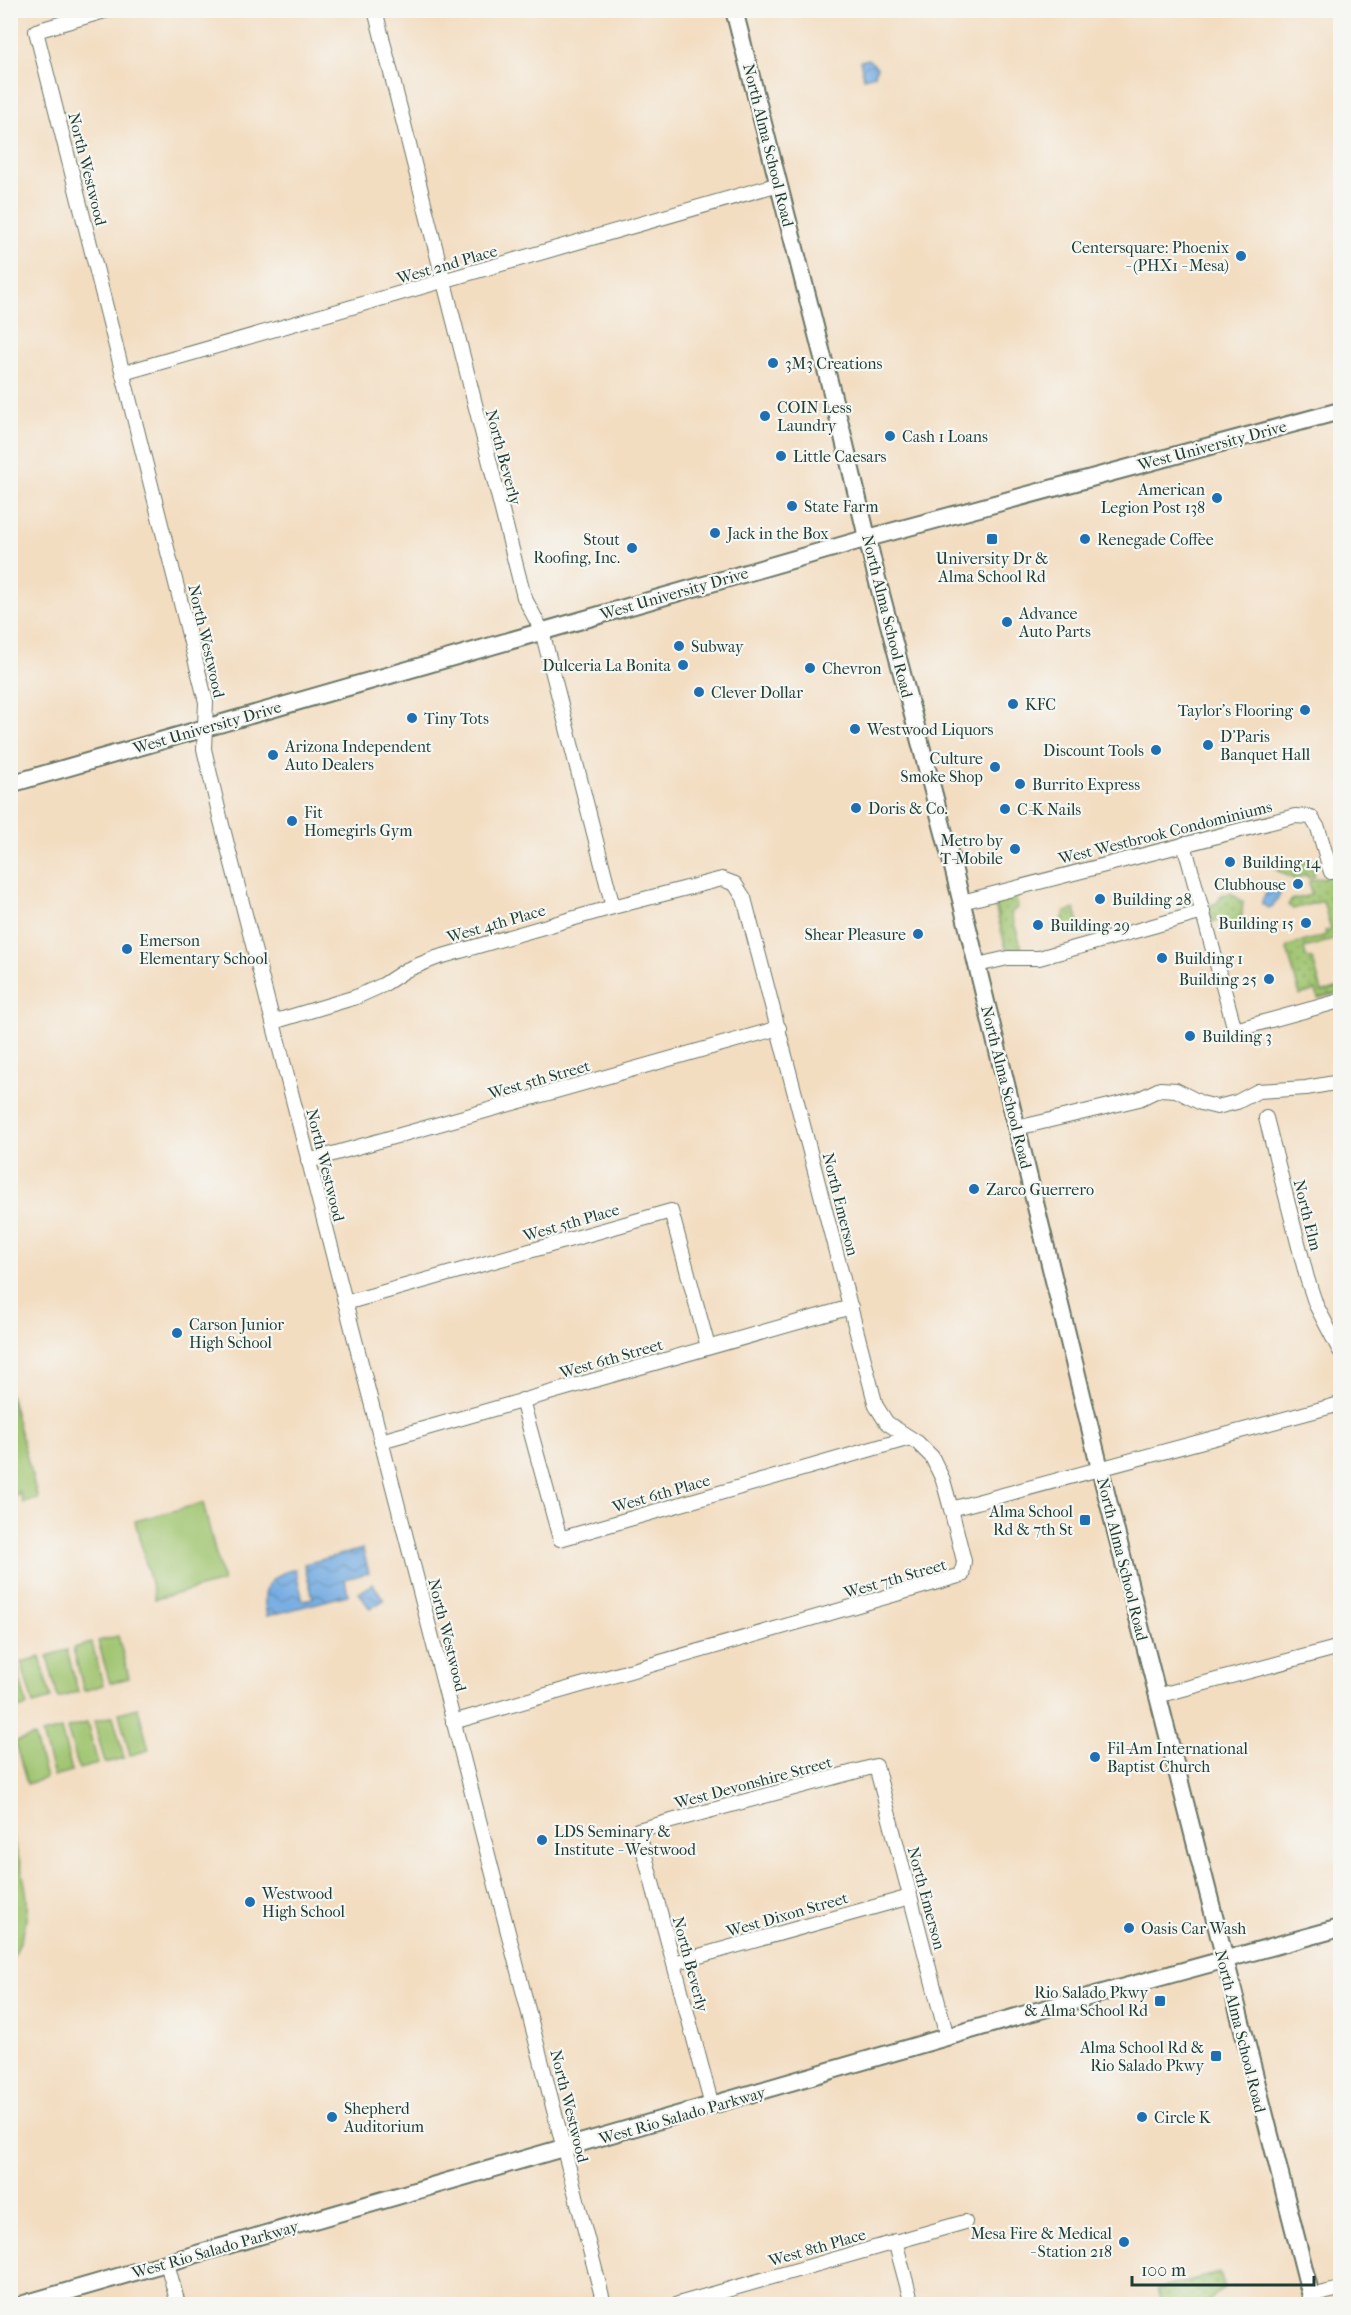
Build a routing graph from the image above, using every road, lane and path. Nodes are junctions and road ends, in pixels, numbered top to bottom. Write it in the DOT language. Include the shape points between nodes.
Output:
graph roads {
  1 [pos="108,10"];
  2 [pos="375,10"];
  3 [pos="734,10"];
  4 [pos="779,184"];
  5 [pos="442,282"];
  6 [pos="123,373"];
  7 [pos="1341,411"];
  8 [pos="868,538"];
  9 [pos="542,631"];
  10 [pos="204,728"];
  11 [pos="10,784"];
  12 [pos="1184,844"];
  13 [pos="1341,869"];
  14 [pos="735,884"];
  15 [pos="962,902"];
  16 [pos="613,907"];
  17 [pos="1203,912"];
  18 [pos="977,965"];
  19 [pos="1341,1001"];
  20 [pos="273,1022"];
  21 [pos="779,1028"];
  22 [pos="1341,1082"];
  23 [pos="1266,1118"];
  24 [pos="1017,1128"];
  25 [pos="308,1161"];
  26 [pos="345,1303"];
  27 [pos="851,1307"];
  28 [pos="708,1347"];
  29 [pos="1341,1351"];
  30 [pos="522,1400"];
  31 [pos="1341,1404"];
  32 [pos="910,1438"];
  33 [pos="381,1441"];
  34 [pos="1100,1468"];
  35 [pos="951,1509"];
  36 [pos="1341,1647"];
  37 [pos="1157,1696"];
  38 [pos="453,1722"];
  39 [pos="876,1766"];
  40 [pos="638,1830"];
  41 [pos="910,1897"];
  42 [pos="1341,1928"];
  43 [pos="1224,1959"];
  44 [pos="674,1963"];
  45 [pos="947,2037"];
  46 [pos="712,2106"];
  47 [pos="564,2149"];
  48 [pos="965,2222"];
  49 [pos="895,2241"];
  50 [pos="167,2263"];
  51 [pos="1341,2289"];
  52 [pos="1312,2300"];
  53 [pos="24,2304"];
  54 [pos="178,2304"];
  55 [pos="604,2304"];
  56 [pos="678,2304"];
  57 [pos="912,2304"];
  1 -- 6 [label="street, North Westwood" via="36,31"];
  2 -- 5 [label="street, North Beverly"];
  3 -- 4 [label="main road, North Alma School Road"];
  4 -- 5 [label="street, West 2nd Place"];
  4 -- 8 [label="main road, North Alma School Road"];
  5 -- 6 [label="street, West 2nd Place"];
  5 -- 9 [label="street, North Beverly" via="524,597"];
  6 -- 10 [label="street, North Westwood" via="207,705"];
  7 -- 8 [label="main road, West University Drive"];
  8 -- 9 [label="main road, West University Drive"];
  8 -- 15 [label="main road, North Alma School Road"];
  9 -- 10 [label="main road, West University Drive"];
  9 -- 16 [label="street, North Beverly"];
  10 -- 11 [label="main road, West University Drive"];
  10 -- 20 [label="street, North Westwood" via="204,753"];
  12 -- 13 [label="street, West Westbrook Condominiums" via="1295,816 1311,817 1331,872"];
  12 -- 15 [label="street, West Westbrook Condominiums"];
  12 -- 17 [label="street"];
  14 -- 16 [label="street, West 4th Place" via="722,879"];
  14 -- 21 [label="street, North Emerson" via="744,898"];
  15 -- 18 [label="main road, North Alma School Road"];
  16 -- 20 [label="street, West 4th Place" via="436,958 356,997"];
  17 -- 18 [label="street" via="1039,958 1008,958"];
  17 -- 19 [label="street" via="1234,1030"];
  18 -- 24 [label="main road, North Alma School Road"];
  20 -- 25 [label="street, North Westwood"];
  21 -- 25 [label="street, West 5th Street"];
  21 -- 27 [label="street, North Emerson"];
  22 -- 24 [label="street" via="1258,1091 1217,1107 1176,1090 1160,1089 1139,1099"];
  23 -- 29 [label="street, North Elm" via="1307,1278 1316,1305"];
  24 -- 34 [label="main road, North Alma School Road"];
  25 -- 26 [label="street, North Westwood"];
  26 -- 28 [label="street, West 5th Place" via="671,1211"];
  26 -- 33 [label="street, North Westwood"];
  27 -- 28 [label="street, West 6th Street"];
  27 -- 32 [label="street, North Emerson" via="876,1406 887,1423"];
  28 -- 30 [label="street, West 6th Street"];
  30 -- 32 [label="street, West 6th Place" via="560,1539"];
  30 -- 33 [label="street, West 6th Street"];
  31 -- 34 [label="street"];
  32 -- 35 [label="street, North Emerson" via="932,1457"];
  33 -- 38 [label="street, North Westwood"];
  34 -- 35 [label="street"];
  34 -- 37 [label="main road, North Alma School Road"];
  35 -- 38 [label="street, West 7th Street" via="964,1561 962,1575"];
  36 -- 37 [label="street"];
  37 -- 43 [label="main road, North Alma School Road"];
  38 -- 47 [label="street, North Westwood"];
  39 -- 40 [label="street, West Devonshire Street"];
  39 -- 41 [label="street, North Emerson"];
  40 -- 44 [label="street, North Beverly"];
  41 -- 44 [label="street, West Dixon Street"];
  41 -- 45 [label="street, North Emerson"];
  42 -- 43 [label="main road, West Rio Salado Parkway"];
  43 -- 45 [label="main road, West Rio Salado Parkway"];
  43 -- 52 [label="main road, North Alma School Road"];
  44 -- 46 [label="street, North Beverly"];
  45 -- 46 [label="main road, West Rio Salado Parkway"];
  46 -- 47 [label="main road, West Rio Salado Parkway"];
  47 -- 50 [label="main road, West Rio Salado Parkway"];
  47 -- 55 [label="street, North Westwood"];
  48 -- 49 [label="street, West 8th Place"];
  49 -- 56 [label="street, West 8th Place"];
  49 -- 57 [label="street"];
  50 -- 53 [label="main road, West Rio Salado Parkway"];
  50 -- 54 [label="street"];
  51 -- 52 [label="street"];
}
